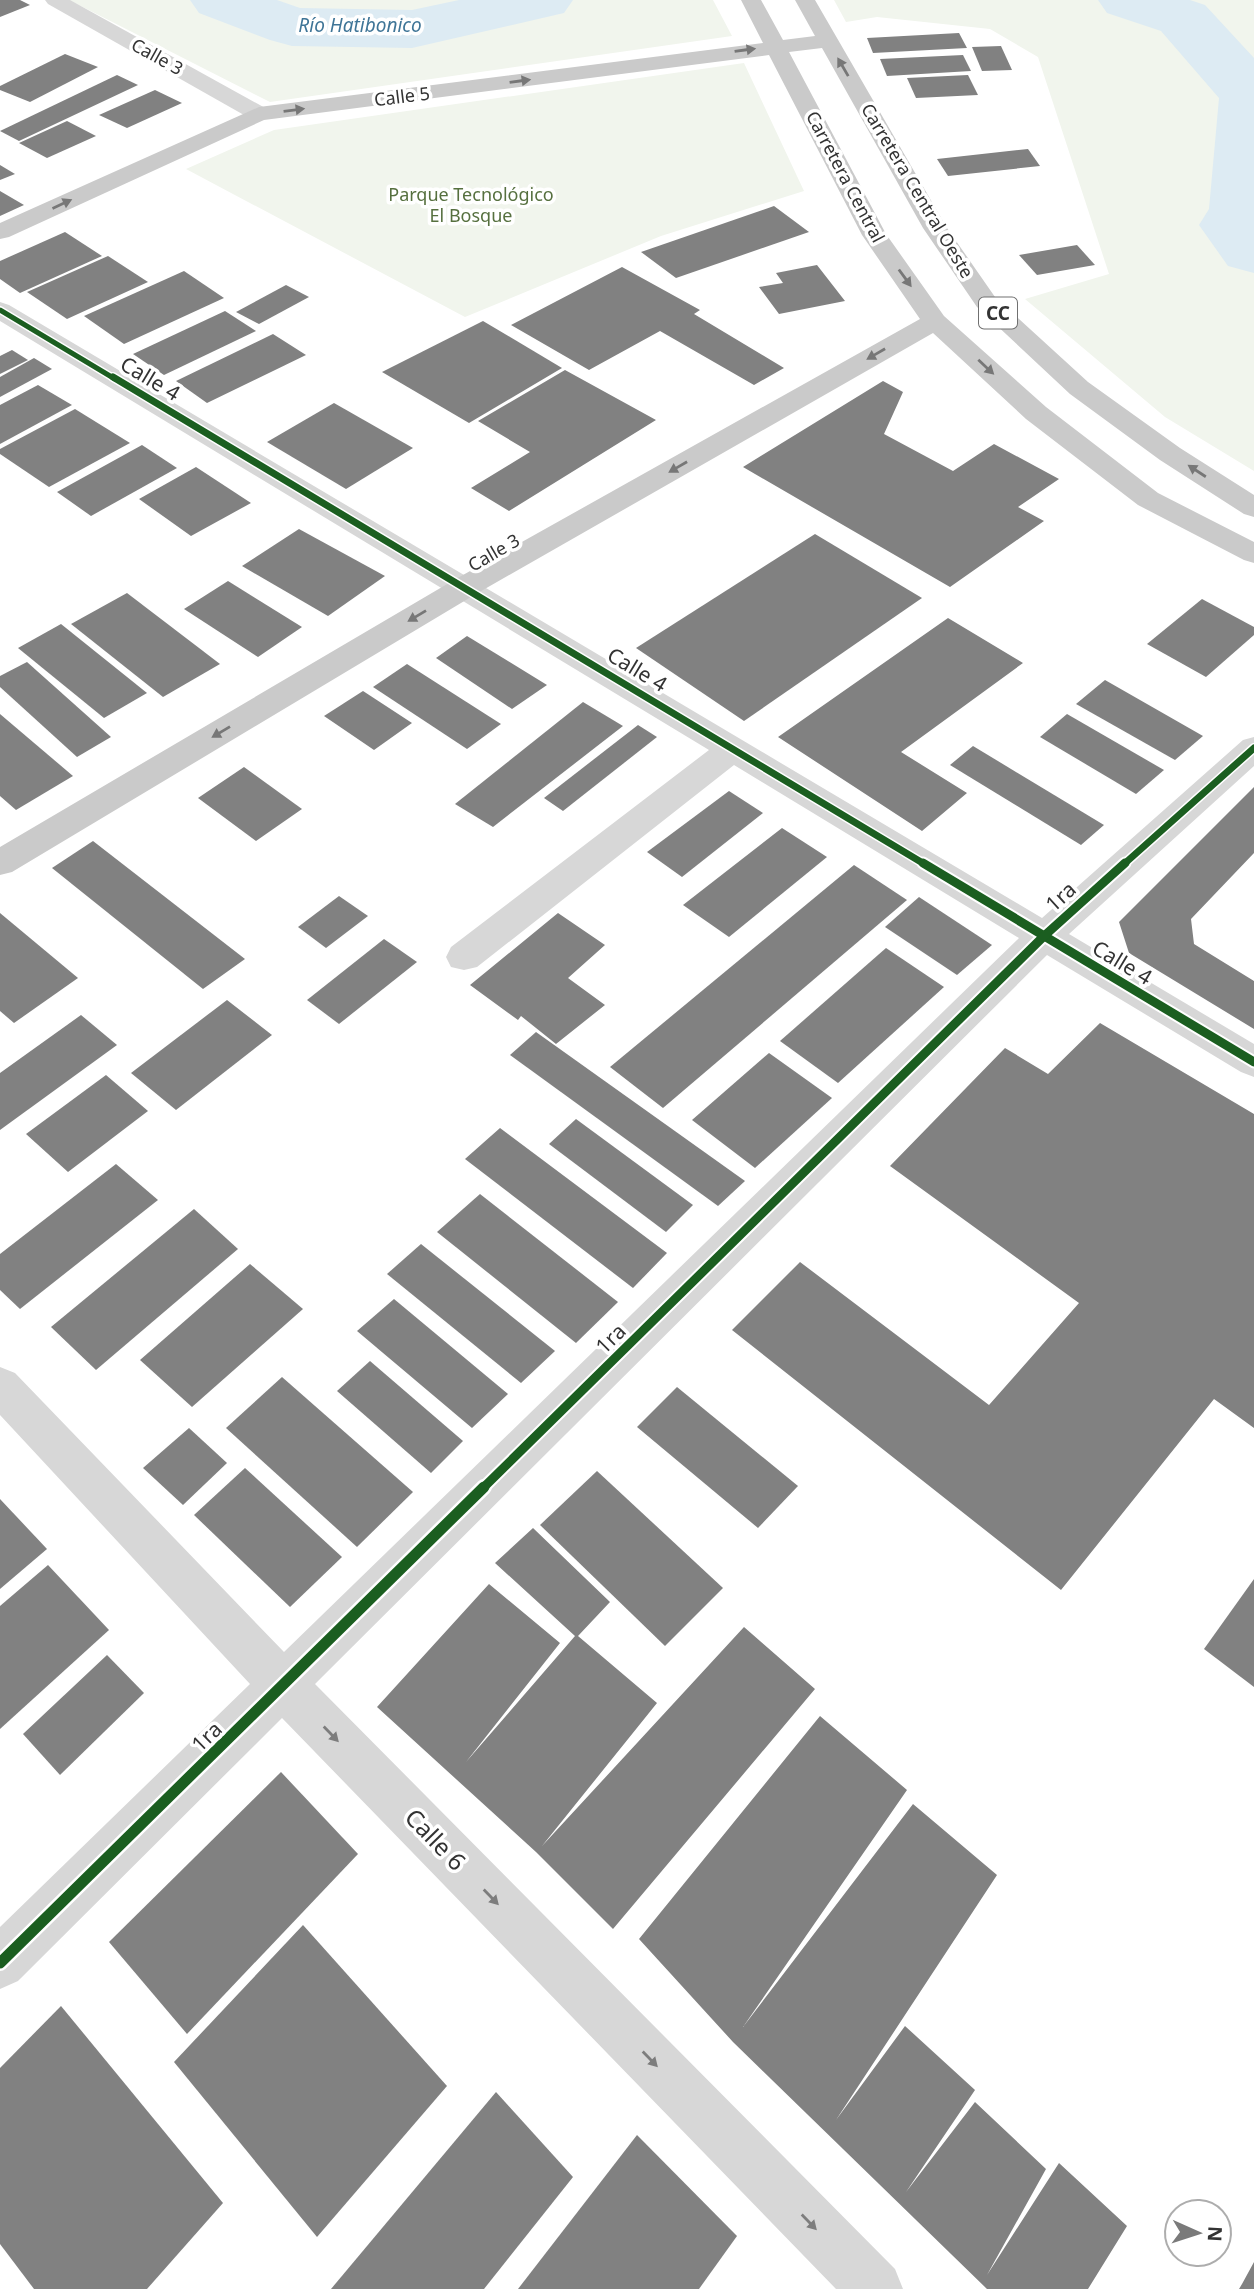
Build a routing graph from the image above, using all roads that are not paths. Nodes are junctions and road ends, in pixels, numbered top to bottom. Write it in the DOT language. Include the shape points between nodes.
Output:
graph roads {
  1 [pos="55,0"];
  2 [pos="751,0"];
  3 [pos="805,0"];
  4 [pos="822,31"];
  5 [pos="770,36"];
  6 [pos="259,114"];
  7 [pos="0,232"];
  8 [pos="0,310"];
  9 [pos="935,321"];
  10 [pos="1254,508"];
  11 [pos="1254,554"];
  12 [pos="466,587"];
  13 [pos="1254,748"];
  14 [pos="733,749"];
  15 [pos="0,863"];
  16 [pos="1043,937"];
  17 [pos="464,957"];
  18 [pos="1254,1062"];
  19 [pos="0,1386"];
  20 [pos="284,1686"];
  21 [pos="0,1963"];
  22 [pos="875,2289"];
  1 -- 6 [label="street, Calle 3"];
  2 -- 5 [label="main road, CC"];
  3 -- 4 [label="main road, Carretera Central Oeste / CC"];
  4 -- 5 [label="main road, Calle 5"];
  10 -- 4 [label="main road, Carretera Central Oeste / CC, one-way" via="1079,388 986,302 935,228"];
  6 -- 5 [label="main road, Calle 5, one-way" via="415,96"];
  5 -- 9 [label="main road, Carretera Central / CC, one-way" via="874,235"];
  7 -- 6 [label="main road, Calle 5, one-way"];
  8 -- 12 [label="street, Calle 4"];
  9 -- 11 [label="main road, CC, one-way" via="1036,413 1148,499"];
  9 -- 12 [label="main road, Calle 3, one-way"];
  12 -- 14 [label="street, Calle 4"];
  12 -- 15 [label="main road, Calle 3, one-way"];
  13 -- 16 [label="street, 1ra"];
  14 -- 16 [label="street, Calle 4"];
  14 -- 17 [label="street"];
  16 -- 18 [label="street, Calle 4"];
  16 -- 20 [label="street, 1ra"];
  19 -- 20 [label="street, Calle 6"];
  20 -- 21 [label="street, 1ra"];
  20 -- 22 [label="street, Calle 6, one-way"];
}
